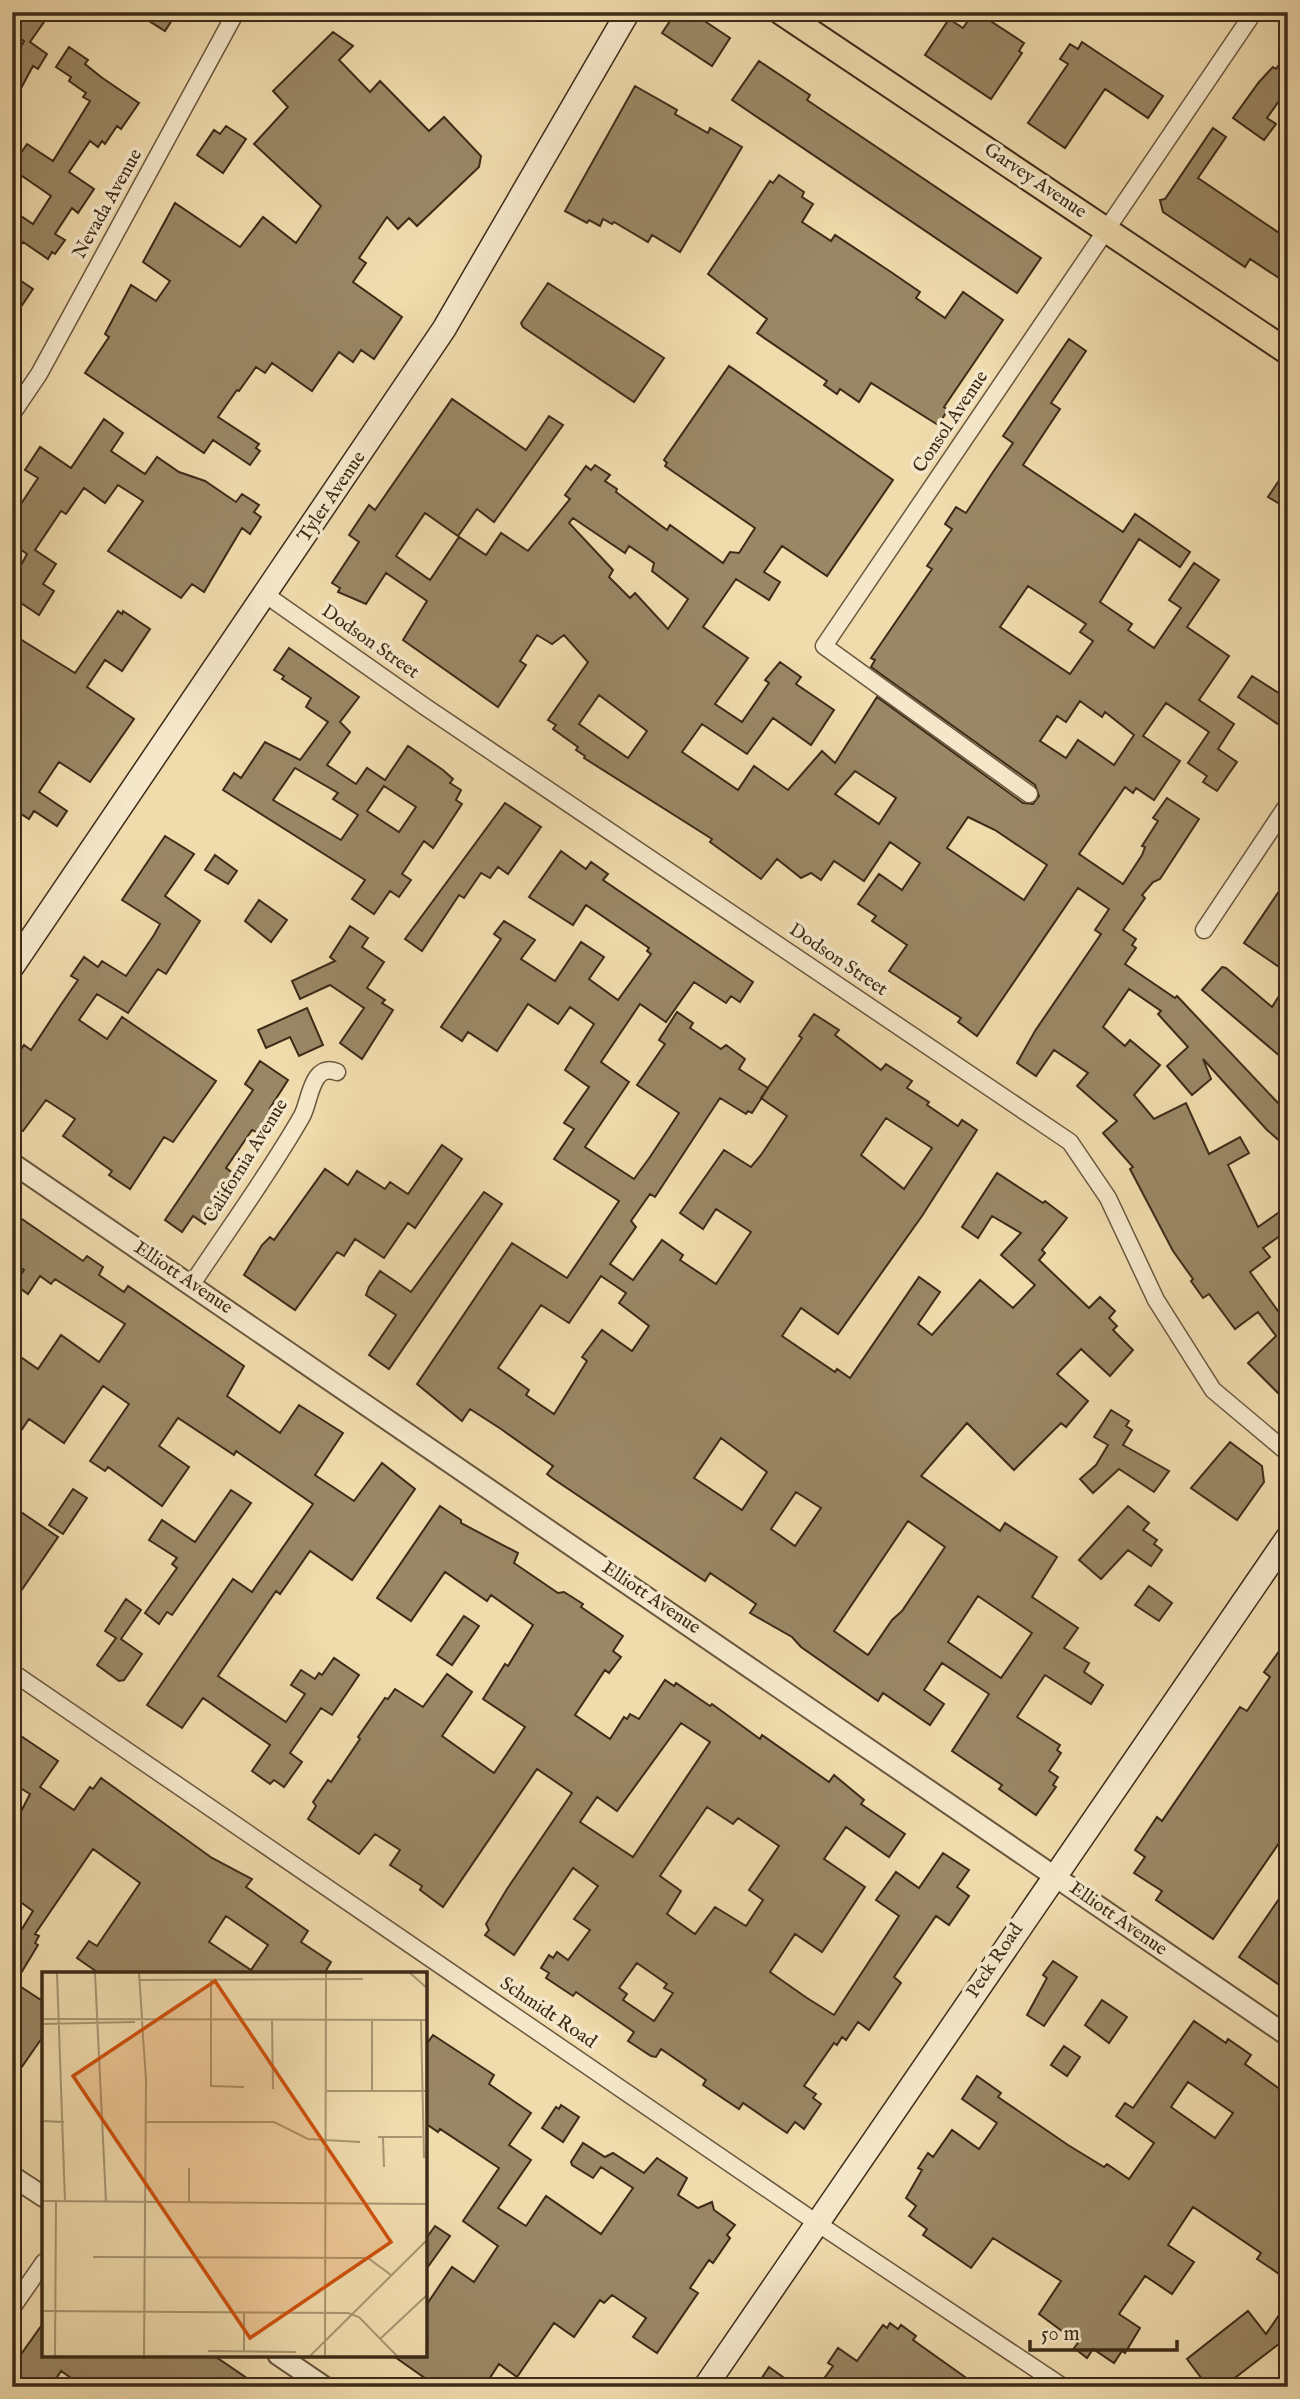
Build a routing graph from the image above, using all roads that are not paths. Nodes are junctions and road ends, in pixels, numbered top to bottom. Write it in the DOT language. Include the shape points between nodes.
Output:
graph roads {
  1 [pos="236,12"];
  2 [pos="628,12"];
  3 [pos="781,12"];
  4 [pos="1254,12"];
  5 [pos="1108,229"];
  6 [pos="1288,352"];
  7 [pos="12,414"];
  8 [pos="266,595"];
  9 [pos="1029,794"];
  10 [pos="1288,804"];
  11 [pos="1205,930"];
  12 [pos="12,967"];
  13 [pos="337,1072"];
  14 [pos="12,1163"];
  15 [pos="192,1284"];
  16 [pos="1288,1453"];
  17 [pos="1288,1536"];
  18 [pos="12,1672"];
  19 [pos="1054,1875"];
  20 [pos="1288,2036"];
  21 [pos="12,2176"];
  22 [pos="42,2196"];
  23 [pos="817,2223"];
  24 [pos="42,2265"];
  25 [pos="12,2308"];
  26 [pos="281,2357"];
  27 [pos="325,2387"];
  28 [pos="705,2387"];
  29 [pos="1063,2387"];
  1 -- 7 [label="street, Nevada Avenue" via="39,374"];
  2 -- 8 [label="main road, Tyler Avenue" via="444,330"];
  3 -- 5 [label="main road, Garvey Avenue"];
  4 -- 5 [label="street, Consol Avenue"];
  5 -- 6 [label="main road, Garvey Avenue"];
  5 -- 9 [label="street, Consol Avenue" via="824,646"];
  8 -- 12 [label="main road, Tyler Avenue"];
  8 -- 16 [label="street, Dodson Street" via="1070,1142 1108,1198 1156,1300 1213,1390"];
  10 -- 11 [label="street"];
  13 -- 15 [label="street, California Avenue" via="322,1072 314,1082 303,1114"];
  14 -- 15 [label="street, Elliott Avenue"];
  15 -- 19 [label="street, Elliott Avenue"];
  17 -- 19 [label="main road, Peck Road"];
  18 -- 23 [label="street, Schmidt Road"];
  19 -- 20 [label="street, Elliott Avenue"];
  19 -- 23 [label="main road, Peck Road"];
  21 -- 22 [label="street"];
  23 -- 28 [label="main road, Peck Road"];
  23 -- 29 [label="street, Schmidt Road"];
  24 -- 25 [label="street"];
  26 -- 27 [label="street"];
}
